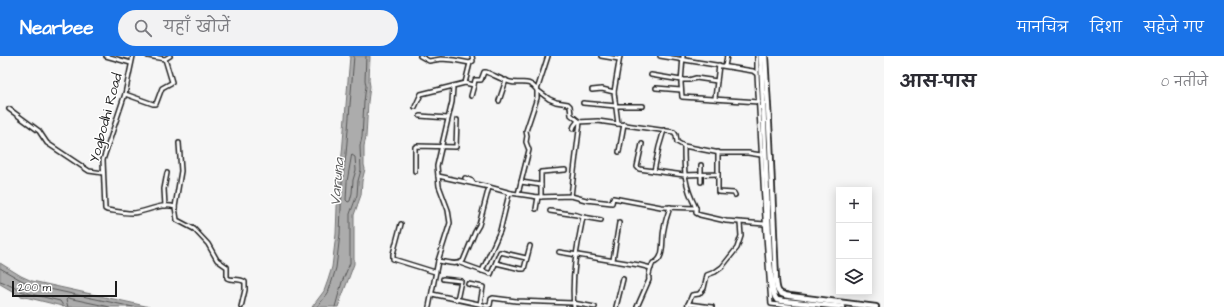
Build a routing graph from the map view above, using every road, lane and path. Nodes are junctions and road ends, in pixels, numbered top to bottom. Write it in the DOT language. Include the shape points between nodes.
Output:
graph roads {
  1 [pos="106,56"];
  2 [pos="132,56"];
  3 [pos="148,56"];
  4 [pos="170,56"];
  5 [pos="420,56"];
  6 [pos="472,56"];
  7 [pos="548,56"];
  8 [pos="601,56"];
  9 [pos="660,56"];
  10 [pos="694,56"];
  11 [pos="728,56"];
  12 [pos="757,56"];
  13 [pos="761,56"];
  14 [pos="765,56"];
  15 [pos="619,57"];
  16 [pos="682,58"];
  17 [pos="165,59"];
  18 [pos="693,61"];
  19 [pos="131,64"];
  20 [pos="470,64"];
  21 [pos="719,65"];
  22 [pos="725,66"];
  23 [pos="757,74"];
  24 [pos="651,75"];
  25 [pos="506,80"];
  26 [pos="681,80"];
  27 [pos="717,81"];
  28 [pos="465,83"];
  29 [pos="474,86"];
  30 [pos="453,87"];
  31 [pos="656,88"];
  32 [pos="537,90"];
  33 [pos="592,90"];
  34 [pos="681,90"];
  35 [pos="614,92"];
  36 [pos="125,94"];
  37 [pos="471,96"];
  38 [pos="715,98"];
  39 [pos="499,101"];
  40 [pos="759,102"];
  41 [pos="583,103"];
  42 [pos="616,106"];
  43 [pos="643,106"];
  44 [pos="415,107"];
  45 [pos="9,109"];
  46 [pos="420,116"];
  47 [pos="448,118"];
  48 [pos="457,120"];
  49 [pos="580,122"];
  50 [pos="618,124"];
  51 [pos="624,124"];
  52 [pos="573,129"];
  53 [pos="664,130"];
  54 [pos="179,143"];
  55 [pos="642,144"];
  56 [pos="441,146"];
  57 [pos="684,146"];
  58 [pos="619,152"];
  59 [pos="718,152"];
  60 [pos="762,155"];
  61 [pos="701,165"];
  62 [pos="414,170"];
  63 [pos="565,170"];
  64 [pos="654,171"];
  65 [pos="103,173"];
  66 [pos="167,173"];
  67 [pos="718,174"];
  68 [pos="684,175"];
  69 [pos="702,175"];
  70 [pos="438,176"];
  71 [pos="465,178"];
  72 [pos="521,182"];
  73 [pos="702,182"];
  74 [pos="472,184"];
  75 [pos="541,185"];
  76 [pos="489,187"];
  77 [pos="511,193"];
  78 [pos="518,194"];
  79 [pos="735,195"];
  80 [pos="571,196"];
  81 [pos="539,197"];
  82 [pos="165,206"];
  83 [pos="175,207"];
  84 [pos="670,207"];
  85 [pos="696,208"];
  86 [pos="536,209"];
  87 [pos="550,211"];
  88 [pos="583,217"];
  89 [pos="601,220"];
  90 [pos="619,223"];
  91 [pos="740,223"];
  92 [pos="401,224"];
  93 [pos="765,224"];
  94 [pos="530,246"];
  95 [pos="559,252"];
  96 [pos="576,254"];
  97 [pos="526,258"];
  98 [pos="613,260"];
  99 [pos="438,261"];
  100 [pos="496,262"];
  101 [pos="460,263"];
  102 [pos="651,268"];
  103 [pos="482,271"];
  104 [pos="436,272"];
  105 [pos="443,279"];
  106 [pos="623,279"];
  107 [pos="468,284"];
  108 [pos="432,294"];
  109 [pos="458,300"];
  110 [pos="540,302"];
  111 [pos="480,304"];
  112 [pos="573,305"];
  113 [pos="688,306"];
  114 [pos="241,307"];
  115 [pos="430,307"];
  116 [pos="539,307"];
  117 [pos="595,307"];
  118 [pos="616,307"];
  119 [pos="637,307"];
  120 [pos="712,307"];
  121 [pos="797,307"];
  122 [pos="842,307"];
  123 [pos="876,307"];
  1 -- 19 [label="street"];
  2 -- 19 [label="street, Yogbodhi Road"];
  3 -- 17 [label="street"];
  4 -- 17 [label="street"];
  5 -- 20 [label="street" via="429,61 441,59"];
  6 -- 20 [label="street" via="473,61"];
  7 -- 32 [label="street"];
  8 -- 15 [label="street"];
  9 -- 16 [label="street"];
  10 -- 18 [label="street"];
  11 -- 22 [label="street"];
  12 -- 23 [label="street"];
  13 -- 122 [label="street" via="770,264 774,295 783,301"];
  14 -- 123 [label="street" via="778,291 790,296"];
  15 -- 35 [label="street"];
  16 -- 18 [label="street"];
  16 -- 26 [label="street"];
  17 -- 36 [label="street" via="172,82 162,88 156,104"];
  18 -- 21 [label="street"];
  19 -- 36 [label="street, Yogbodhi Road"];
  20 -- 28 [label="street"];
  21 -- 22 [label="street"];
  21 -- 27 [label="street"];
  22 -- 23 [label="street"];
  23 -- 40 [label="street"];
  24 -- 26 [label="street"];
  25 -- 29 [label="street" via="485,72 481,80 475,80"];
  25 -- 32 [label="street" via="528,84"];
  25 -- 39 [label="street"];
  26 -- 27 [label="street" via="696,78"];
  26 -- 34 [label="street"];
  27 -- 38 [label="street"];
  28 -- 29 [label="street"];
  28 -- 30 [label="street"];
  29 -- 37 [label="street"];
  30 -- 44 [label="street" via="421,94"];
  30 -- 47 [label="street"];
  31 -- 34 [label="street"];
  32 -- 49 [label="street" via="549,99 568,104 571,115"];
  32 -- 72 [label="street" via="526,131 529,150"];
  33 -- 35 [label="street" via="607,89"];
  34 -- 38 [label="street" via="683,97"];
  35 -- 42 [label="street"];
  36 -- 65 [label="street, Yogbodhi Road" via="103,160"];
  38 -- 40 [label="street"];
  40 -- 60 [label="street"];
  41 -- 42 [label="street"];
  42 -- 43 [label="street"];
  42 -- 50 [label="street"];
  45 -- 65 [label="street" via="39,131 47,143 89,170"];
  46 -- 47 [label="street"];
  47 -- 56 [label="street"];
  48 -- 56 [label="street" via="456,146"];
  49 -- 50 [label="street"];
  49 -- 52 [label="street" via="575,124"];
  49 -- 80 [label="street"];
  50 -- 51 [label="street"];
  51 -- 53 [label="street"];
  51 -- 58 [label="street"];
  53 -- 57 [label="street" via="675,133 676,142"];
  53 -- 64 [label="street"];
  54 -- 83 [label="street" via="181,171"];
  55 -- 64 [label="street" via="638,168"];
  56 -- 62 [label="street" via="415,147"];
  56 -- 70 [label="street"];
  57 -- 59 [label="street"];
  57 -- 68 [label="street"];
  59 -- 60 [label="street"];
  59 -- 67 [label="street"];
  60 -- 93 [label="street"];
  61 -- 69 [label="street"];
  63 -- 75 [label="street" via="541,172"];
  64 -- 68 [label="street"];
  65 -- 82 [label="street, Yogbodhi Road" via="104,206 107,210 131,213"];
  66 -- 82 [label="street" via="164,189"];
  67 -- 69 [label="street"];
  67 -- 79 [label="street" via="718,192 734,192"];
  68 -- 69 [label="street"];
  68 -- 85 [label="street"];
  69 -- 73 [label="street"];
  70 -- 74 [label="street"];
  70 -- 99 [label="street" via="450,223"];
  71 -- 74 [label="street" via="472,181"];
  72 -- 75 [label="street"];
  72 -- 78 [label="street"];
  74 -- 76 [label="street"];
  75 -- 81 [label="street"];
  76 -- 77 [label="street"];
  76 -- 101 [label="street" via="479,225"];
  77 -- 78 [label="street"];
  77 -- 103 [label="street" via="500,231"];
  78 -- 81 [label="street"];
  80 -- 81 [label="street"];
  80 -- 84 [label="street" via="612,202 613,198"];
  81 -- 86 [label="street"];
  82 -- 83 [label="street"];
  83 -- 114 [label="street" via="177,220 194,229 208,244 217,260 226,267 227,278 245,282"];
  84 -- 85 [label="street"];
  84 -- 102 [label="street" via="663,230 660,259 653,263"];
  85 -- 91 [label="street" via="697,214 701,216"];
  87 -- 88 [label="street"];
  88 -- 89 [label="street"];
  88 -- 96 [label="street"];
  90 -- 98 [label="street"];
  91 -- 93 [label="street"];
  91 -- 113 [label="street" via="741,236 737,248 722,267 707,276 704,288 699,294 692,295"];
  92 -- 104 [label="street" via="393,259"];
  93 -- 121 [label="street" via="771,304"];
  94 -- 97 [label="street"];
  95 -- 96 [label="street"];
  96 -- 98 [label="street"];
  96 -- 112 [label="street"];
  97 -- 100 [label="street" via="500,252"];
  97 -- 100 [label="street" via="522,269"];
  98 -- 102 [label="street"];
  99 -- 101 [label="street"];
  99 -- 104 [label="street"];
  100 -- 103 [label="street" via="492,274"];
  101 -- 103 [label="street"];
  102 -- 119 [label="street" via="649,280"];
  104 -- 108 [label="street"];
  105 -- 109 [label="street" via="460,281"];
  106 -- 118 [label="street"];
  107 -- 111 [label="street" via="484,287"];
  108 -- 109 [label="street"];
  108 -- 115 [label="street"];
  109 -- 111 [label="street"];
  110 -- 111 [label="street" via="493,298 489,306"];
  110 -- 112 [label="street"];
  110 -- 116 [label="street"];
  112 -- 117 [label="street"];
  113 -- 120 [label="street"];
}
